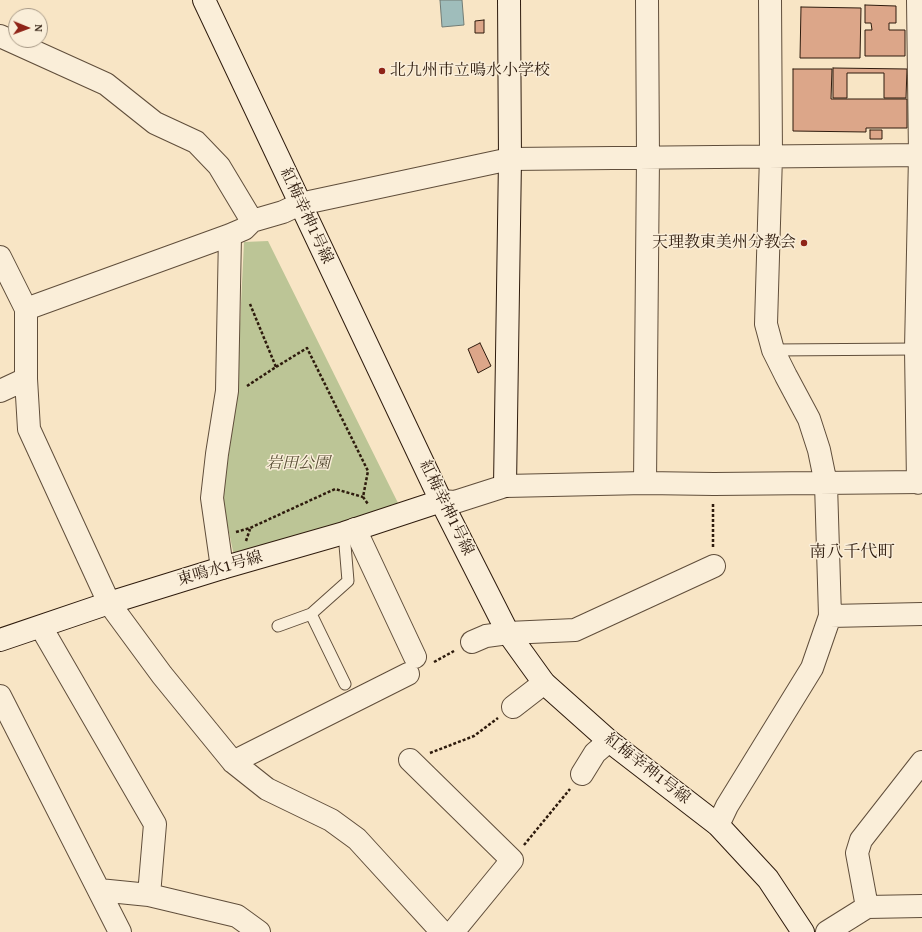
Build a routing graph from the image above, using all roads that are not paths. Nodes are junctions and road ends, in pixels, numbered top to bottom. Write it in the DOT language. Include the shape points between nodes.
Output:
graph roads {
  1 [pos="204,0"];
  2 [pos="509,0"];
  3 [pos="647,0"];
  4 [pos="770,0"];
  5 [pos="918,0"];
  6 [pos="0,36"];
  7 [pos="921,155"];
  8 [pos="771,156"];
  9 [pos="648,157"];
  10 [pos="510,159"];
  11 [pos="300,204"];
  12 [pos="252,221"];
  13 [pos="230,235"];
  14 [pos="0,256"];
  15 [pos="26,310"];
  16 [pos="916,349"];
  17 [pos="773,350"];
  18 [pos="26,379"];
  19 [pos="0,391"];
  20 [pos="920,482"];
  21 [pos="645,483"];
  22 [pos="826,484"];
  23 [pos="505,486"];
  24 [pos="441,501"];
  25 [pos="349,531"];
  26 [pos="714,566"];
  27 [pos="222,568"];
  28 [pos="109,603"];
  29 [pos="311,614"];
  30 [pos="922,614"];
  31 [pos="830,616"];
  32 [pos="41,626"];
  33 [pos="278,626"];
  34 [pos="508,633"];
  35 [pos="0,640"];
  36 [pos="472,642"];
  37 [pos="544,683"];
  38 [pos="344,684"];
  39 [pos="0,696"];
  40 [pos="513,707"];
  41 [pos="610,740"];
  42 [pos="410,760"];
  43 [pos="233,762"];
  44 [pos="922,762"];
  45 [pos="582,774"];
  46 [pos="718,825"];
  47 [pos="99,890"];
  48 [pos="149,895"];
  49 [pos="922,906"];
  50 [pos="867,907"];
  51 [pos="120,932"];
  52 [pos="259,932"];
  53 [pos="442,932"];
  54 [pos="453,932"];
  55 [pos="803,932"];
  56 [pos="827,932"];
  1 -- 11 [label="street, 紅梅幸神1号線"];
  2 -- 10 [label="street"];
  3 -- 9 [label="street"];
  4 -- 8 [label="street"];
  5 -- 7 [label="street"];
  6 -- 12 [label="street" via="106,84 155,123 196,142 219,166"];
  7 -- 8 [label="street"];
  7 -- 16 [label="street"];
  8 -- 9 [label="street"];
  8 -- 17 [label="street" via="766,324"];
  9 -- 10 [label="street"];
  9 -- 21 [label="street"];
  10 -- 11 [label="street"];
  10 -- 23 [label="street"];
  11 -- 12 [label="street"];
  11 -- 24 [label="street, 紅梅幸神1号線"];
  12 -- 13 [label="street" via="244,229"];
  13 -- 15 [label="street"];
  13 -- 27 [label="street" via="227,392 212,498"];
  14 -- 15 [label="street"];
  15 -- 18 [label="street"];
  16 -- 17 [label="lane"];
  16 -- 20 [label="street"];
  17 -- 22 [label="street" via="809,419"];
  18 -- 19 [label="street"];
  18 -- 28 [label="street" via="29,429"];
  20 -- 22 [label="street, 東鳴水1号線"];
  21 -- 22 [label="street, 東鳴水1号線" via="714,492"];
  21 -- 23 [label="street, 東鳴水1号線"];
  22 -- 31 [label="street"];
  23 -- 24 [label="street, 東鳴水1号線" via="455,502"];
  24 -- 25 [label="street, 東鳴水1号線"];
  24 -- 34 [label="street, 紅梅幸神1号線"];
  25 -- 27 [label="street, 東鳴水1号線"];
  25 -- 29 [label="lane" via="348,582"];
  25 -- 43 [label="street" via="411,665"];
  26 -- 34 [label="street" via="575,630"];
  27 -- 28 [label="street, 東鳴水1号線"];
  28 -- 32 [label="street, 東鳴水1号線"];
  28 -- 43 [label="street" via="162,676"];
  29 -- 33 [label="lane"];
  29 -- 38 [label="lane"];
  30 -- 31 [label="street"];
  31 -- 46 [label="street" via="812,668 727,806"];
  32 -- 35 [label="street, 東鳴水1号線"];
  32 -- 48 [label="street" via="154,824"];
  34 -- 36 [label="street" via="486,636"];
  34 -- 37 [label="street, 紅梅幸神1号線"];
  37 -- 40 [label="street"];
  37 -- 41 [label="street, 紅梅幸神1号線"];
  39 -- 47 [label="street"];
  41 -- 45 [label="street" via="595,753"];
  41 -- 46 [label="street, 紅梅幸神1号線"];
  42 -- 54 [label="street" via="512,860"];
  43 -- 53 [label="street" via="267,789 331,820 357,839"];
  44 -- 50 [label="street" via="861,840 857,853"];
  46 -- 55 [label="street, 紅梅幸神1号線" via="768,878"];
  47 -- 48 [label="street"];
  47 -- 51 [label="street"];
  48 -- 52 [label="street" via="237,916"];
  49 -- 50 [label="street"];
  50 -- 56 [label="street"];
}
